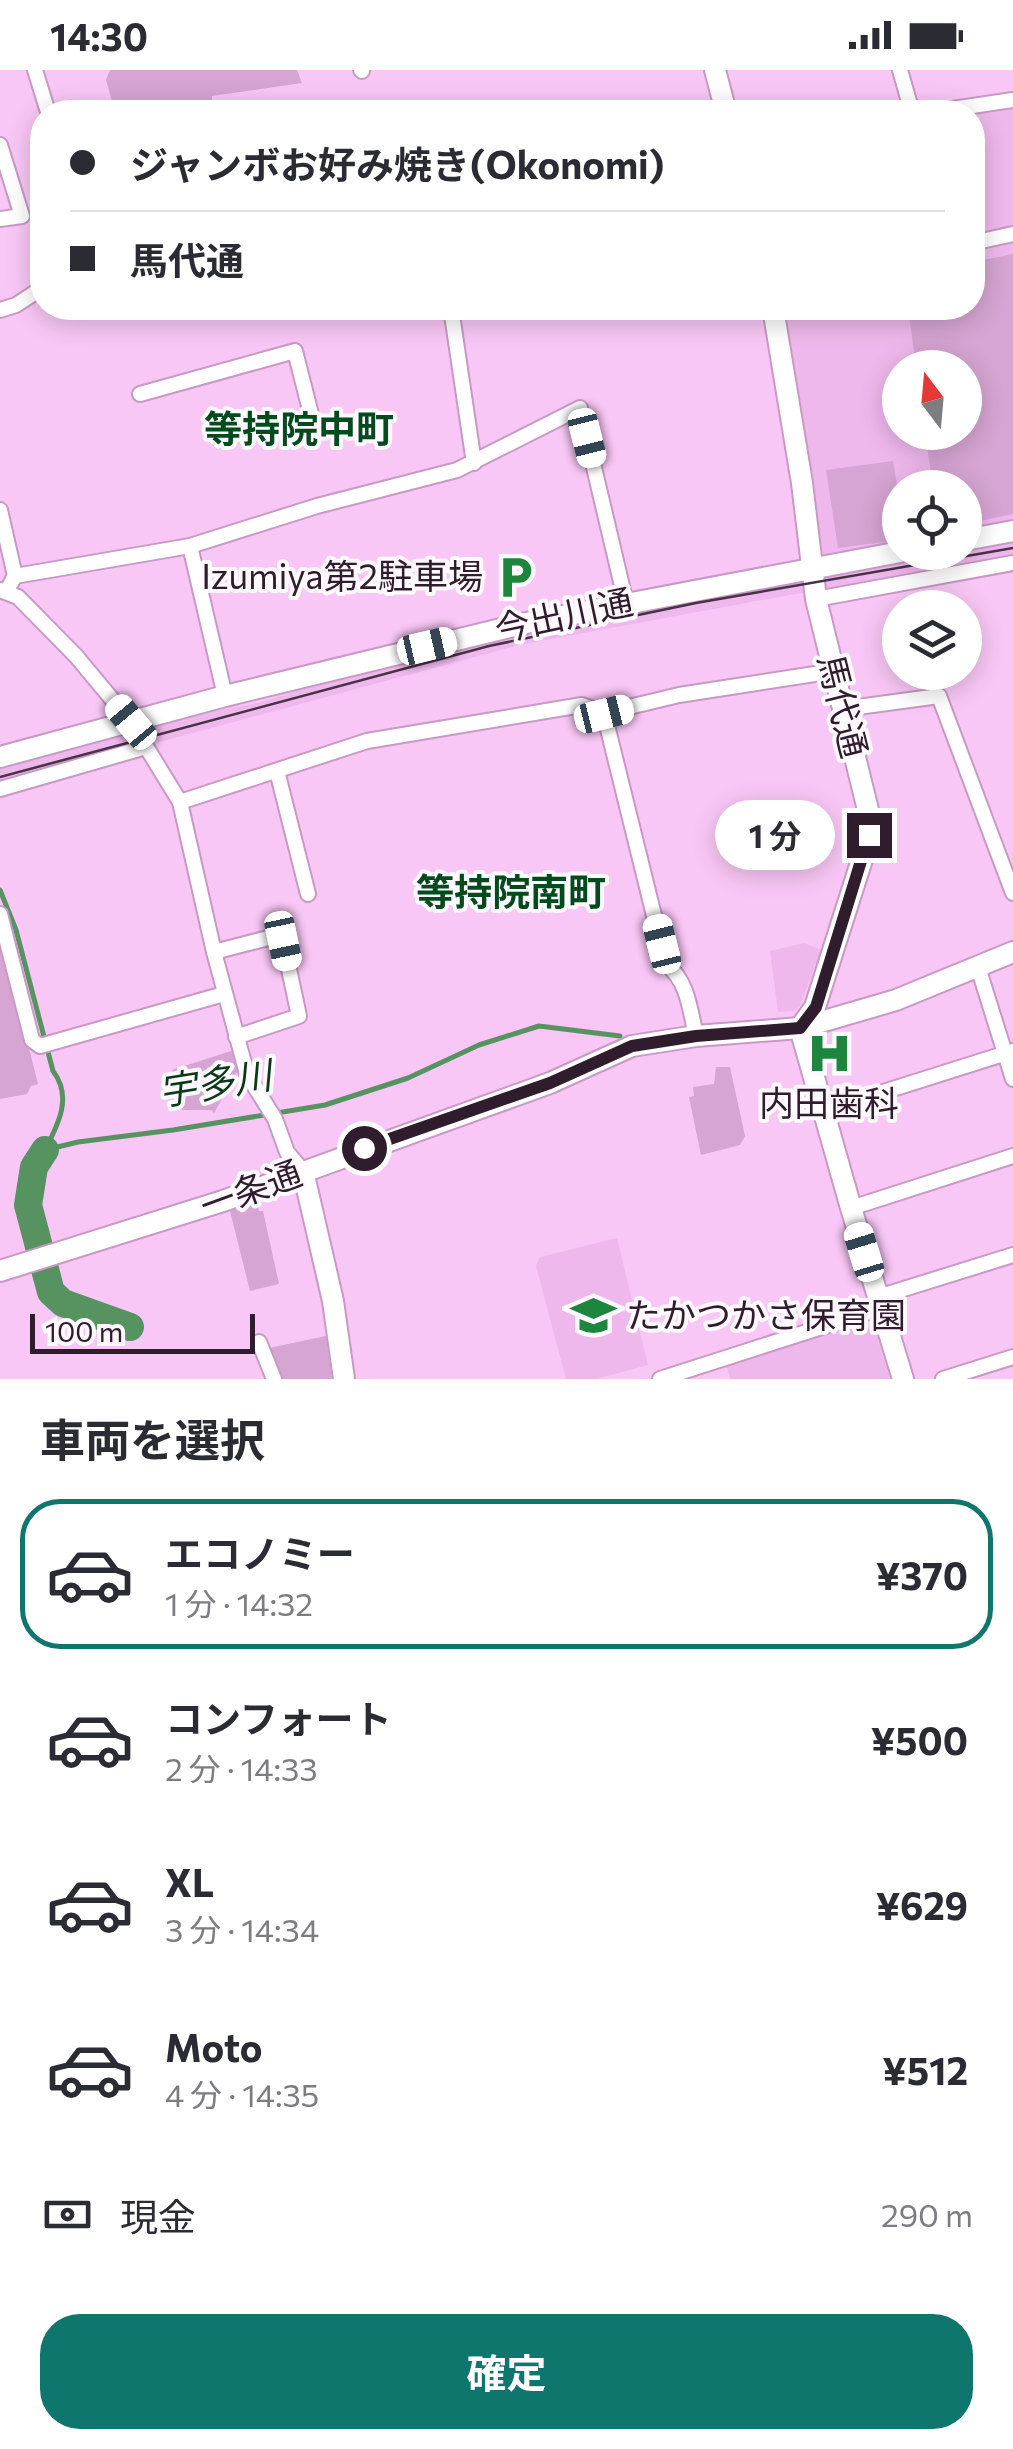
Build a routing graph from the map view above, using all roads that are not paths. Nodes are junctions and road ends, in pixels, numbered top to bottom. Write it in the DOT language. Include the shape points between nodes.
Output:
graph roads {
  1 [pos="35,70"];
  2 [pos="715,70"];
  3 [pos="900,70"];
  4 [pos="44,100"];
  5 [pos="723,100"];
  6 [pos="909,100"];
  7 [pos="1013,100"];
  8 [pos="985,104"];
  9 [pos="0,145"];
  10 [pos="0,219"];
  11 [pos="1013,234"];
  12 [pos="985,240"];
  13 [pos="30,296"];
  14 [pos="0,310"];
  15 [pos="453,320"];
  16 [pos="775,320"];
  17 [pos="140,394"];
  18 [pos="313,422"];
  19 [pos="474,463"];
  20 [pos="0,510"];
  21 [pos="1013,531"];
  22 [pos="982,537"];
  23 [pos="190,546"];
  24 [pos="882,555"];
  25 [pos="1013,563"];
  26 [pos="811,569"];
  27 [pos="15,576"];
  28 [pos="3,590"];
  29 [pos="816,599"];
  30 [pos="626,603"];
  31 [pos="834,671"];
  32 [pos="225,696"];
  33 [pos="842,708"];
  34 [pos="604,714"];
  35 [pos="131,722"];
  36 [pos="146,747"];
  37 [pos="0,757"];
  38 [pos="277,771"];
  39 [pos="0,789"];
  40 [pos="180,802"];
  41 [pos="1013,892"];
  42 [pos="308,894"];
  43 [pos="0,914"];
  44 [pos="214,952"];
  45 [pos="1013,952"];
  46 [pos="978,967"];
  47 [pos="224,994"];
  48 [pos="800,1028"];
  49 [pos="696,1036"];
  50 [pos="236,1038"];
  51 [pos="1009,1052"];
  52 [pos="1013,1079"];
  53 [pos="823,1111"];
  54 [pos="1013,1156"];
  55 [pos="304,1171"];
  56 [pos="850,1208"];
  57 [pos="1013,1255"];
  58 [pos="0,1271"];
  59 [pos="880,1303"];
  60 [pos="258,1342"];
  61 [pos="1013,1357"];
  62 [pos="274,1379"];
  63 [pos="344,1379"];
  64 [pos="660,1379"];
  65 [pos="904,1379"];
  66 [pos="944,1379"];
  1 -- 4 [label="street"];
  2 -- 5 [label="street"];
  3 -- 6 [label="street"];
  7 -- 8 [label="street"];
  9 -- 10 [label="street" via="22,216"];
  11 -- 12 [label="street"];
  13 -- 14 [label="street"];
  15 -- 19 [label="street"];
  16 -- 26 [label="street, 馬代通"];
  17 -- 18 [label="street" via="294,352"];
  19 -- 23 [label="street"];
  19 -- 30 [label="street" via="580,408"];
  20 -- 27 [label="street"];
  21 -- 22 [label="street"];
  23 -- 27 [label="street"];
  23 -- 32 [label="street"];
  24 -- 26 [label="street, 今出川通"];
  25 -- 29 [label="street"];
  26 -- 29 [label="street, 馬代通"];
  26 -- 30 [label="street, 今出川通"];
  27 -- 28 [label="street"];
  28 -- 35 [label="street" via="76,656"];
  29 -- 31 [label="street, 馬代通"];
  30 -- 32 [label="street, 今出川通"];
  31 -- 33 [label="street, 馬代通"];
  31 -- 34 [label="street" via="678,695"];
  32 -- 35 [label="street, 今出川通"];
  33 -- 41 [label="street" via="939,696"];
  33 -- 48 [label="street, 馬代通" via="869,835 816,1007"];
  34 -- 38 [label="street" via="582,704 427,729"];
  34 -- 49 [label="street" via="666,964 679,974"];
  35 -- 36 [label="street"];
  35 -- 37 [label="street, 今出川通"];
  36 -- 39 [label="street"];
  36 -- 40 [label="street"];
  38 -- 40 [label="street"];
  38 -- 42 [label="street"];
  40 -- 44 [label="street"];
  43 -- 47 [label="street" via="32,1040 47,1045"];
  44 -- 47 [label="street"];
  44 -- 50 [label="street" via="272,937 283,941 299,1016"];
  45 -- 46 [label="street, 一条通"];
  46 -- 48 [label="street, 一条通"];
  46 -- 51 [label="street"];
  47 -- 50 [label="street"];
  48 -- 49 [label="street, 一条通"];
  48 -- 53 [label="street"];
  49 -- 55 [label="street, 一条通" via="632,1046 550,1083"];
  50 -- 55 [label="street" via="286,1152"];
  51 -- 52 [label="street"];
  51 -- 53 [label="street"];
  53 -- 56 [label="street"];
  54 -- 56 [label="street"];
  55 -- 58 [label="street, 一条通"];
  55 -- 63 [label="street"];
  56 -- 59 [label="street"];
  57 -- 59 [label="street"];
  59 -- 64 [label="street"];
  59 -- 65 [label="street"];
  60 -- 62 [label="street"];
  61 -- 66 [label="street"];
}
